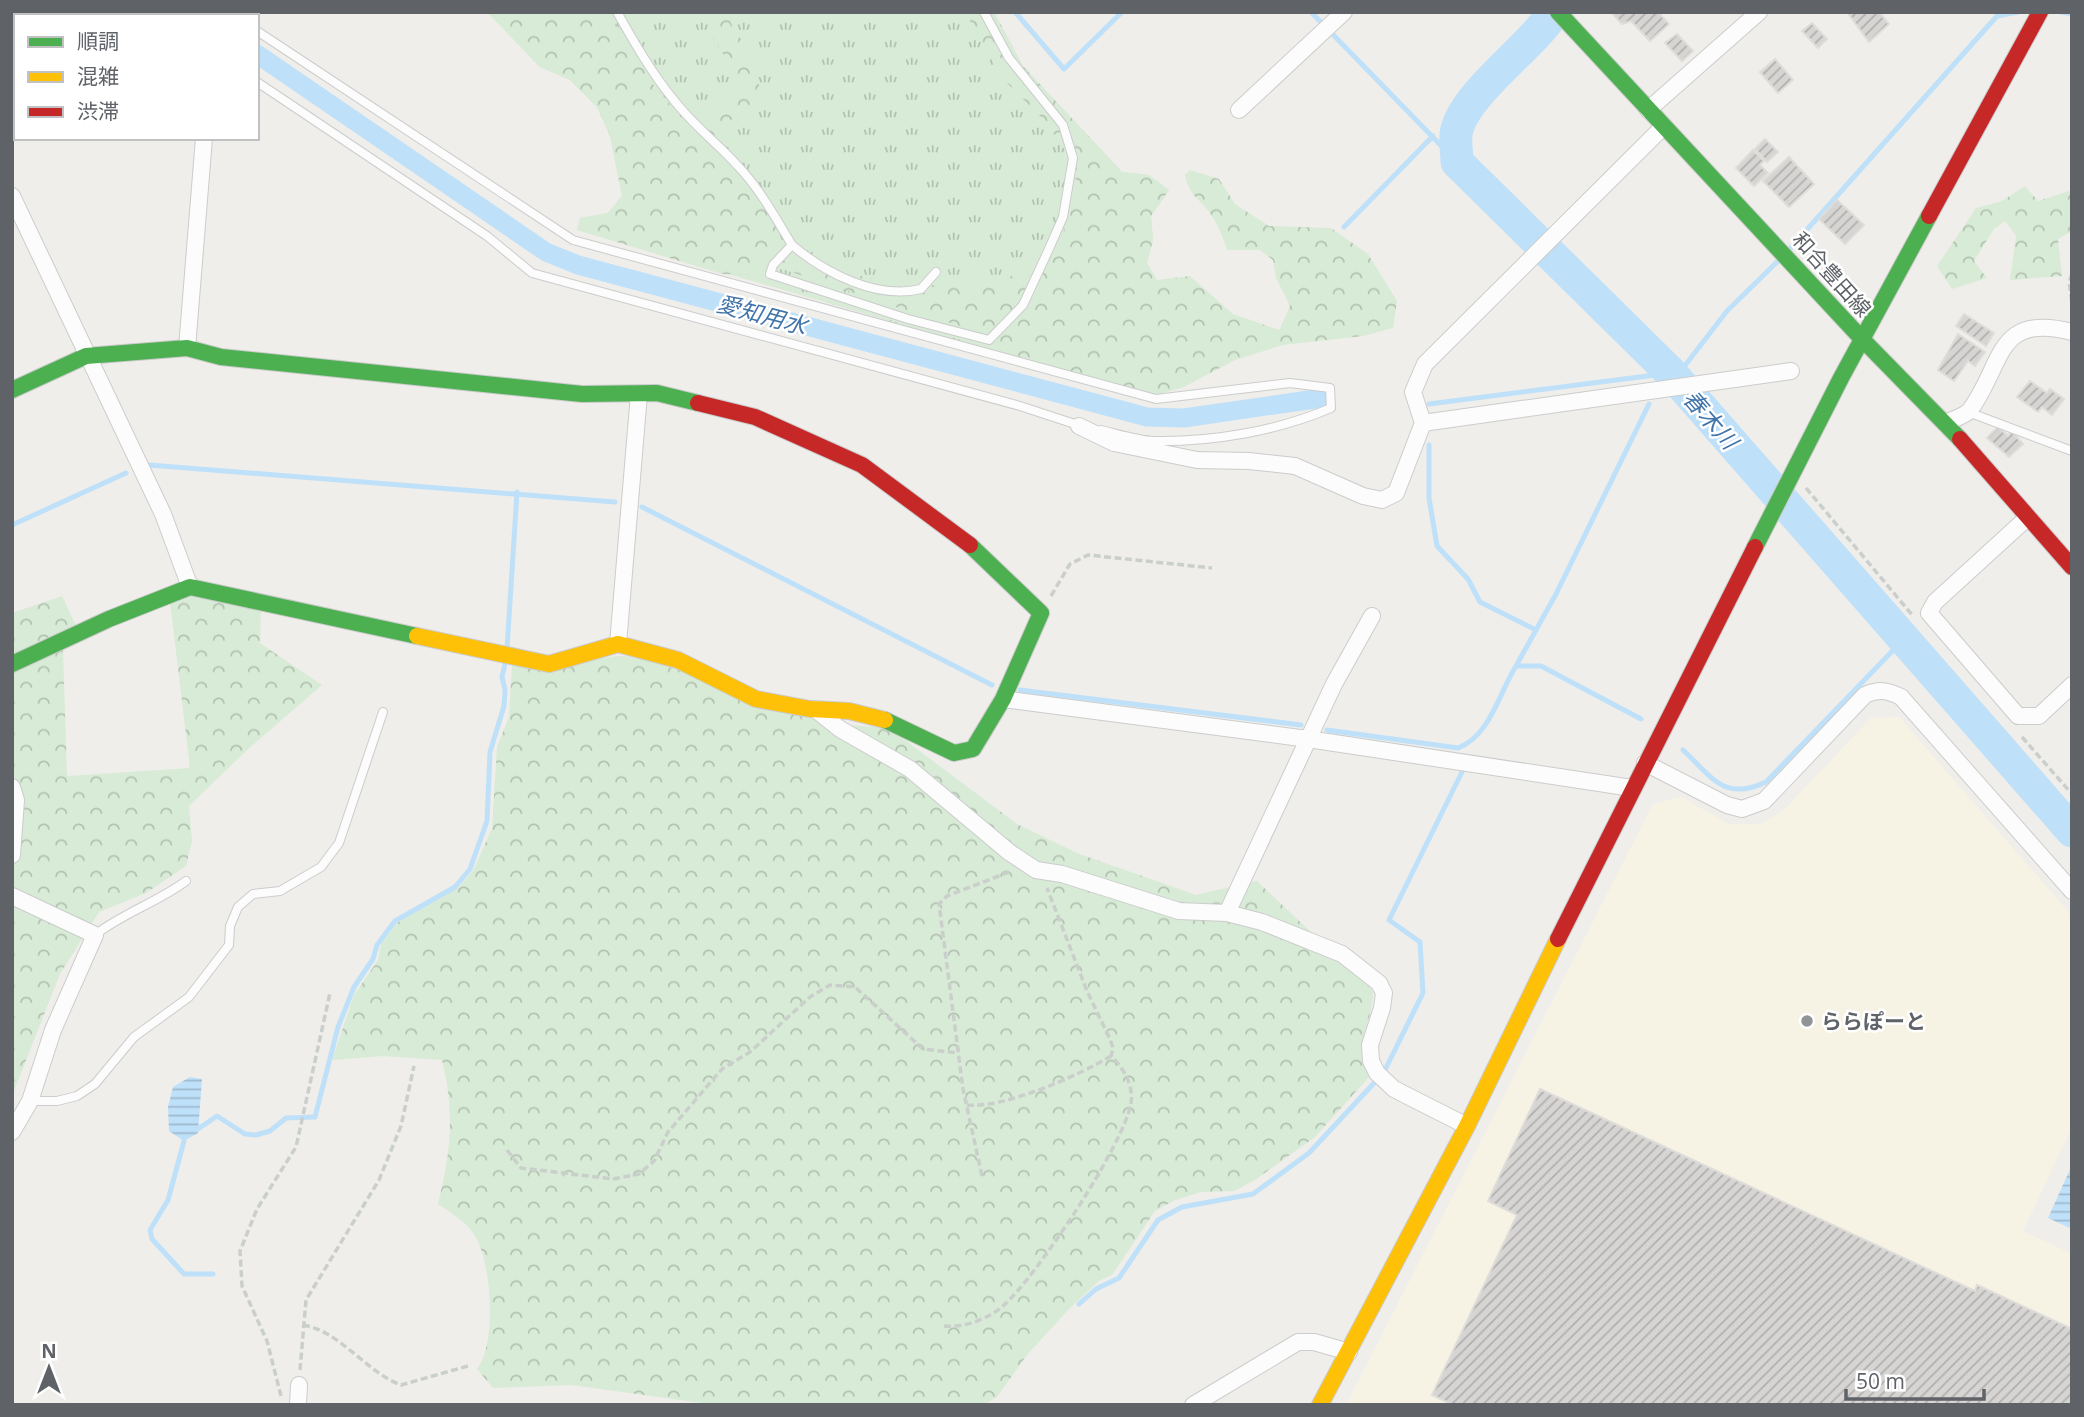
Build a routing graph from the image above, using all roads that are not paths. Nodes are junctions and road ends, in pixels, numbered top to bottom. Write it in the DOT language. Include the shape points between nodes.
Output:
graph roads {
  1 [pos="617,12"];
  2 [pos="984,12"];
  3 [pos="1344,12"];
  4 [pos="1759,12"];
  5 [pos="2040,12"];
  6 [pos="1560,14"];
  7 [pos="259,32"];
  8 [pos="259,83"];
  9 [pos="1239,110"];
  10 [pos="1648,110"];
  11 [pos="1664,126"];
  12 [pos="204,140"];
  13 [pos="12,196"];
  14 [pos="792,245"];
  15 [pos="936,272"];
  16 [pos="2072,332"];
  17 [pos="1862,339"];
  18 [pos="187,348"];
  19 [pos="86,356"];
  20 [pos="1791,371"];
  21 [pos="12,390"];
  22 [pos="639,394"];
  23 [pos="1968,412"];
  24 [pos="1423,423"];
  25 [pos="1946,423"];
  26 [pos="1079,426"];
  27 [pos="2072,451"];
  28 [pos="2027,518"];
  29 [pos="2072,567"];
  30 [pos="190,587"];
  31 [pos="1372,616"];
  32 [pos="618,644"];
  33 [pos="12,664"];
  34 [pos="2072,685"];
  35 [pos="1003,699"];
  36 [pos="815,709"];
  37 [pos="383,712"];
  38 [pos="1308,739"];
  39 [pos="1645,763"];
  40 [pos="12,787"];
  41 [pos="1632,788"];
  42 [pos="12,855"];
  43 [pos="186,881"];
  44 [pos="2069,881"];
  45 [pos="12,896"];
  46 [pos="1227,914"];
  47 [pos="95,935"];
  48 [pos="30,1101"];
  49 [pos="1467,1126"];
  50 [pos="12,1132"];
  51 [pos="1349,1352"];
  52 [pos="299,1385"];
  53 [pos="298,1405"];
  54 [pos="1193,1405"];
  55 [pos="1320,1405"];
  1 -- 14 [label="lane" via="673,100 765,198"];
  2 -- 14 [label="lane" via="1009,58 1063,125 1073,158 1063,217 1023,305 994,338 982,340 770,274"];
  3 -- 9 [label="street"];
  4 -- 10 [label="street"];
  5 -- 17 [label="street"];
  6 -- 10 [label="street, 和合豊田線"];
  7 -- 26 [label="lane" via="573,240 1156,399 1290,383 1330,388 1331,408 1293,424 1212,437 1152,441"];
  8 -- 26 [label="lane" via="487,236 532,273"];
  10 -- 11 [label="street, 和合豊田線"];
  11 -- 17 [label="street, 和合豊田線"];
  11 -- 24 [label="street" via="1426,364 1413,392"];
  12 -- 18 [label="street"];
  13 -- 19 [label="street"];
  14 -- 15 [label="lane" via="826,271 884,289 921,289"];
  16 -- 23 [label="street" via="2050,326 2010,336"];
  17 -- 25 [label="street, 和合豊田線"];
  17 -- 39 [label="street" via="1798,481 1770,516"];
  18 -- 19 [label="street"];
  18 -- 22 [label="street" via="221,357 582,394"];
  19 -- 21 [label="street"];
  19 -- 30 [label="street" via="163,514"];
  20 -- 24 [label="street"];
  22 -- 32 [label="street"];
  22 -- 35 [label="street" via="678,396 755,417 862,465 963,538 1041,613"];
  23 -- 25 [label="street"];
  23 -- 27 [label="lane"];
  24 -- 26 [label="street" via="1396,493 1382,500 1294,466 1197,460 1114,443"];
  25 -- 28 [label="street, 和合豊田線"];
  28 -- 29 [label="street, 和合豊田線"];
  28 -- 34 [label="street" via="1935,602 1929,613 2018,716 2039,716"];
  30 -- 32 [label="street" via="549,664"];
  30 -- 33 [label="street"];
  31 -- 38 [label="street"];
  32 -- 36 [label="street" via="678,660 756,699"];
  35 -- 36 [label="street" via="973,748 954,753 890,722 849,711"];
  35 -- 38 [label="street"];
  36 -- 46 [label="street" via="840,729 910,769 1026,863 1179,911"];
  37 -- 48 [label="lane" via="339,843 321,867 280,891 253,894 238,907 229,944 189,996 134,1037 94,1084 77,1096"];
  38 -- 41 [label="street"];
  38 -- 46 [label="street"];
  39 -- 41 [label="street"];
  39 -- 44 [label="street" via="1727,805 1753,807 1764,802 1865,695 1889,691 1901,697"];
  40 -- 42 [label="street" via="16,800"];
  41 -- 49 [label="street"];
  43 -- 47 [label="lane"];
  45 -- 47 [label="street"];
  46 -- 49 [label="street" via="1342,954 1379,983 1384,993 1382,1008 1370,1045 1377,1073 1394,1089"];
  47 -- 48 [label="street" via="53,1030"];
  48 -- 50 [label="street"];
  49 -- 51 [label="street"];
  51 -- 54 [label="street" via="1298,1342"];
  51 -- 55 [label="street"];
  52 -- 53 [label="street"];
}
